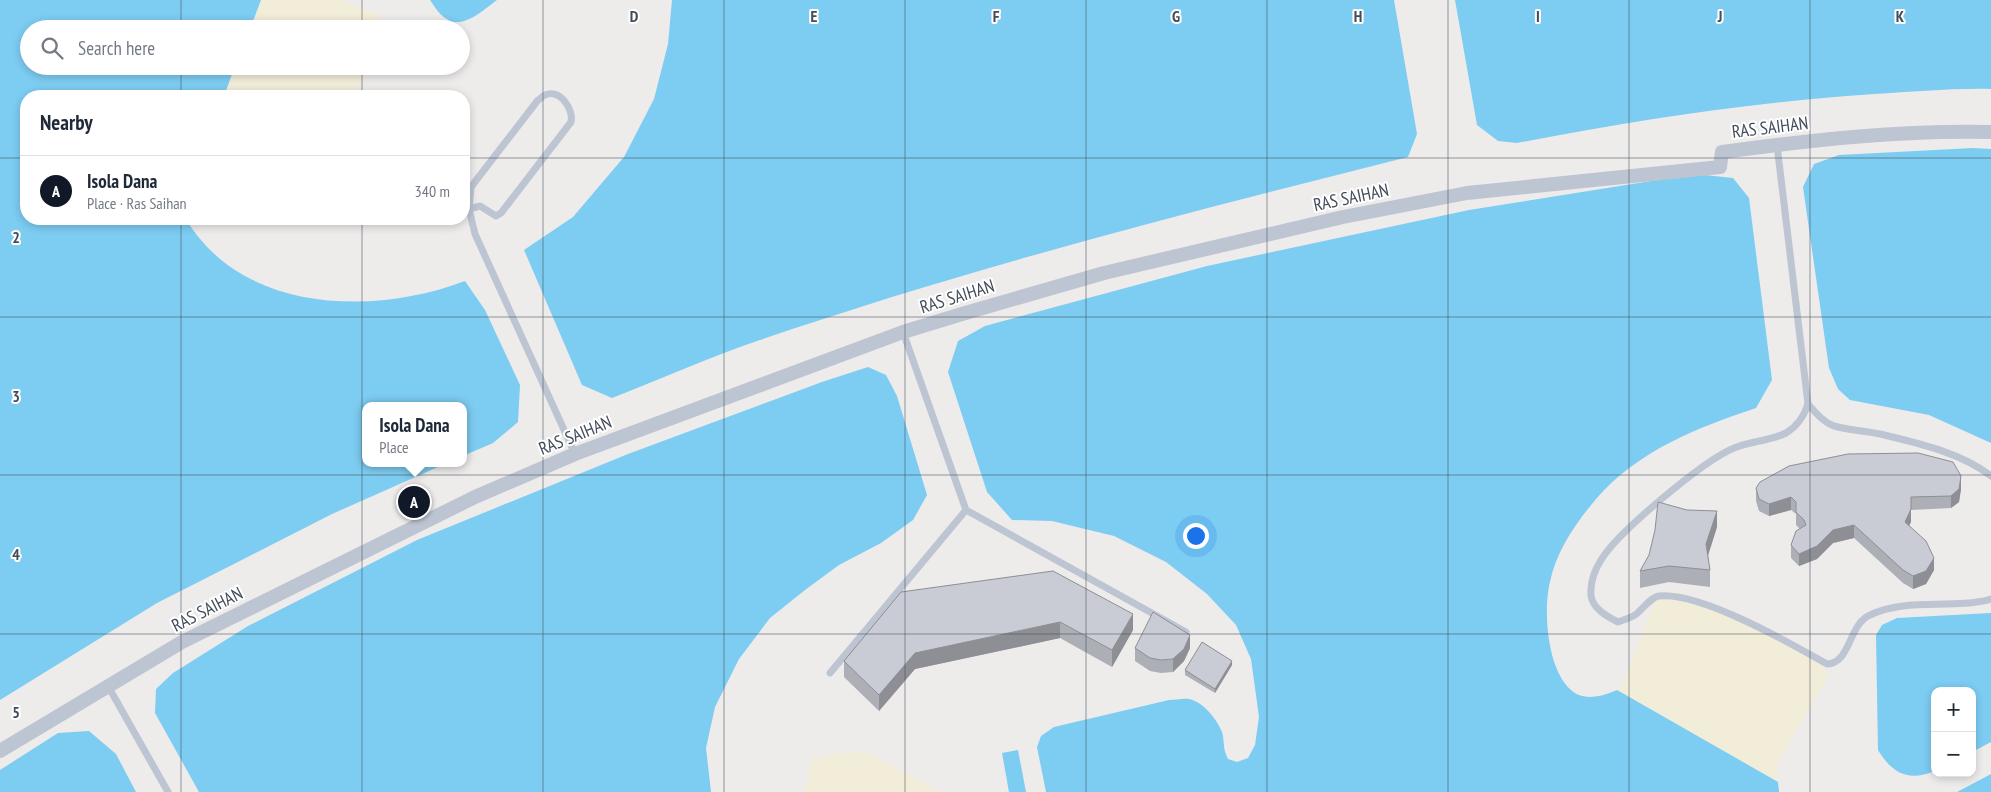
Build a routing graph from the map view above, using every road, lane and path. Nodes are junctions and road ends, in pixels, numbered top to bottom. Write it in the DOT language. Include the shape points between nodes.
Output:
graph roads {
  1 [pos="1991,132"];
  2 [pos="1777,145"];
  3 [pos="470,198"];
  4 [pos="470,209"];
  5 [pos="470,213"];
  6 [pos="903,332"];
  7 [pos="1808,404"];
  8 [pos="575,454"];
  9 [pos="1991,476"];
  10 [pos="966,510"];
  11 [pos="1991,599"];
  12 [pos="1186,632"];
  13 [pos="830,673"];
  14 [pos="108,686"];
  15 [pos="0,751"];
  16 [pos="168,792"];
  1 -- 2 [label="street, RAS SAIHAN" via="1888,133"];
  2 -- 6 [label="street, RAS SAIHAN" via="1722,152 1720,167 1467,193 1343,217 1104,273"];
  2 -- 7 [label="lane"];
  3 -- 4 [label="lane" via="471,187 538,100 552,94 562,99 569,107 571,122 501,213 496,216 480,206"];
  5 -- 8 [label="lane" via="475,234"];
  6 -- 8 [label="street, RAS SAIHAN"];
  6 -- 10 [label="lane"];
  7 -- 9 [label="lane" via="1833,426 1880,434 1939,450 1980,467"];
  7 -- 11 [label="lane" via="1797,425 1785,433 1734,448 1707,464 1626,531 1601,560 1591,583 1591,599 1604,616 1618,622 1633,616 1656,596 1676,596 1715,608 1826,664 1833,664 1839,660 1850,637 1867,616 1886,608"];
  8 -- 14 [label="street, RAS SAIHAN" via="475,497 288,589 182,642"];
  10 -- 12 [label="lane"];
  10 -- 13 [label="lane"];
  14 -- 15 [label="street, RAS SAIHAN"];
  14 -- 16 [label="lane"];
}
